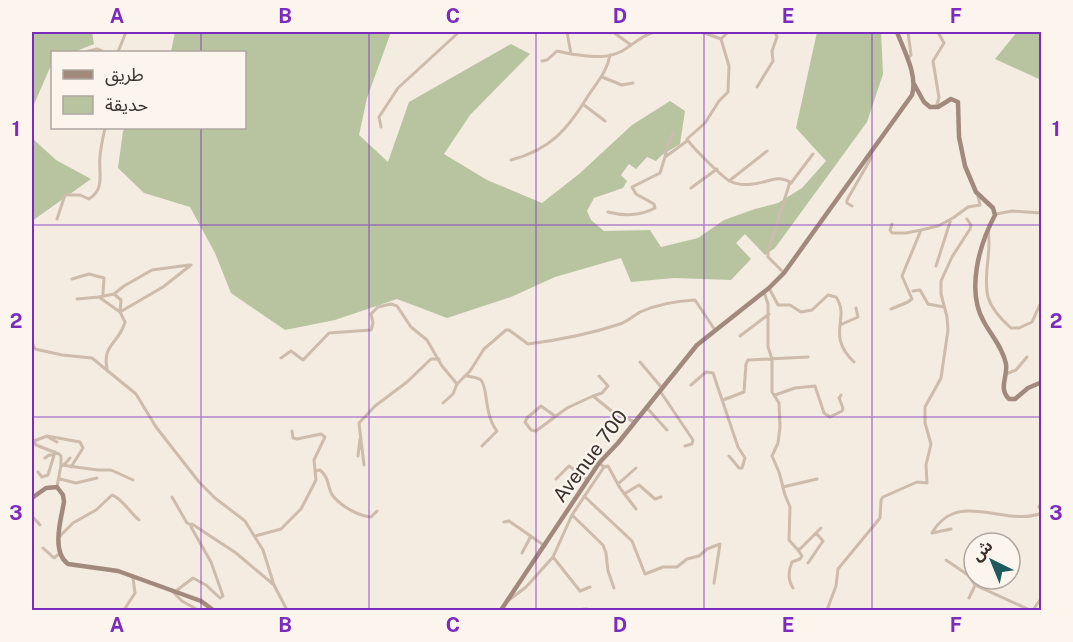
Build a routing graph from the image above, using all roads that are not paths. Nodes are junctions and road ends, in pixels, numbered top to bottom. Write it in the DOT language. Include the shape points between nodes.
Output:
graph roads {
  1 [pos="119,32"];
  2 [pos="126,32"];
  3 [pos="459,32"];
  4 [pos="567,32"];
  5 [pos="613,32"];
  6 [pos="654,32"];
  7 [pos="702,32"];
  8 [pos="728,32"];
  9 [pos="774,32"];
  10 [pos="897,32"];
  11 [pos="908,32"];
  12 [pos="938,32"];
  13 [pos="721,39"];
  14 [pos="122,40"];
  15 [pos="631,45"];
  16 [pos="118,51"];
  17 [pos="571,54"];
  18 [pos="610,56"];
  19 [pos="907,59"];
  20 [pos="542,61"];
  21 [pos="602,77"];
  22 [pos="633,83"];
  23 [pos="914,84"];
  24 [pos="757,87"];
  25 [pos="919,92"];
  26 [pos="912,95"];
  27 [pos="584,105"];
  28 [pos="935,108"];
  29 [pos="605,121"];
  30 [pos="381,127"];
  31 [pos="105,129"];
  32 [pos="673,134"];
  33 [pos="687,141"];
  34 [pos="767,151"];
  35 [pos="871,152"];
  36 [pos="813,154"];
  37 [pos="665,157"];
  38 [pos="511,159"];
  39 [pos="717,169"];
  40 [pos="729,181"];
  41 [pos="790,184"];
  42 [pos="691,188"];
  43 [pos="98,193"];
  44 [pos="978,196"];
  45 [pos="97,200"];
  46 [pos="852,206"];
  47 [pos="608,212"];
  48 [pos="1041,213"];
  49 [pos="995,214"];
  50 [pos="57,219"];
  51 [pos="951,219"];
  52 [pos="967,219"];
  53 [pos="891,224"];
  54 [pos="987,228"];
  55 [pos="921,230"];
  56 [pos="936,266"];
  57 [pos="784,273"];
  58 [pos="72,279"];
  59 [pos="767,290"];
  60 [pos="913,291"];
  61 [pos="103,294"];
  62 [pos="114,294"];
  63 [pos="99,297"];
  64 [pos="77,299"];
  65 [pos="1041,300"];
  66 [pos="944,307"];
  67 [pos="856,308"];
  68 [pos="891,309"];
  69 [pos="120,312"];
  70 [pos="769,314"];
  71 [pos="840,325"];
  72 [pos="715,330"];
  73 [pos="740,336"];
  74 [pos="32,342"];
  75 [pos="33,350"];
  76 [pos="808,357"];
  77 [pos="1027,357"];
  78 [pos="281,358"];
  79 [pos="439,359"];
  80 [pos="772,359"];
  81 [pos="639,362"];
  82 [pos="854,362"];
  83 [pos="108,371"];
  84 [pos="1006,374"];
  85 [pos="466,376"];
  86 [pos="599,376"];
  87 [pos="1041,382"];
  88 [pos="457,384"];
  89 [pos="691,386"];
  90 [pos="661,390"];
  91 [pos="775,395"];
  92 [pos="841,395"];
  93 [pos="593,396"];
  94 [pos="723,400"];
  95 [pos="443,403"];
  96 [pos="647,408"];
  97 [pos="555,416"];
  98 [pos="634,422"];
  99 [pos="667,430"];
  100 [pos="292,431"];
  101 [pos="46,436"];
  102 [pos="361,437"];
  103 [pos="57,442"];
  104 [pos="482,446"];
  105 [pos="685,446"];
  106 [pos="54,453"];
  107 [pos="358,456"];
  108 [pos="729,456"];
  109 [pos="45,458"];
  110 [pos="70,458"];
  111 [pos="599,463"];
  112 [pos="63,465"];
  113 [pos="364,465"];
  114 [pos="70,467"];
  115 [pos="604,467"];
  116 [pos="636,468"];
  117 [pos="315,471"];
  118 [pos="38,472"];
  119 [pos="97,478"];
  120 [pos="556,478"];
  121 [pos="60,479"];
  122 [pos="587,479"];
  123 [pos="817,479"];
  124 [pos="133,480"];
  125 [pos="618,484"];
  126 [pos="57,487"];
  127 [pos="783,487"];
  128 [pos="624,494"];
  129 [pos="171,496"];
  130 [pos="584,496"];
  131 [pos="661,497"];
  132 [pos="32,498"];
  133 [pos="1041,502"];
  134 [pos="636,509"];
  135 [pos="377,511"];
  136 [pos="1041,512"];
  137 [pos="572,515"];
  138 [pos="32,516"];
  139 [pos="139,520"];
  140 [pos="504,522"];
  141 [pos="40,525"];
  142 [pos="191,525"];
  143 [pos="821,528"];
  144 [pos="951,529"];
  145 [pos="816,533"];
  146 [pos="255,536"];
  147 [pos="531,536"];
  148 [pos="60,537"];
  149 [pos="544,546"];
  150 [pos="43,548"];
  151 [pos="798,549"];
  152 [pos="522,553"];
  153 [pos="60,554"];
  154 [pos="553,557"];
  155 [pos="946,560"];
  156 [pos="808,563"];
  157 [pos="962,571"];
  158 [pos="133,576"];
  159 [pos="714,583"];
  160 [pos="274,585"];
  161 [pos="590,587"];
  162 [pos="614,588"];
  163 [pos="793,588"];
  164 [pos="174,591"];
  165 [pos="972,591"];
  166 [pos="989,591"];
  167 [pos="1041,597"];
  168 [pos="969,598"];
  169 [pos="507,601"];
  170 [pos="124,610"];
  171 [pos="198,610"];
  172 [pos="213,610"];
  173 [pos="287,610"];
  174 [pos="501,610"];
  175 [pos="576,610"];
  176 [pos="590,610"];
  177 [pos="827,610"];
  178 [pos="1032,610"];
  1 -- 14 [label="street"];
  2 -- 14 [label="street"];
  3 -- 30 [label="street" via="398,88 379,117"];
  4 -- 17 [label="street"];
  5 -- 15 [label="street"];
  6 -- 15 [label="street"];
  7 -- 13 [label="street"];
  8 -- 13 [label="street"];
  9 -- 24 [label="street" via="777,41 773,61"];
  10 -- 19 [label="main road"];
  11 -- 19 [label="street" via="911,55"];
  12 -- 28 [label="street" via="944,43 933,61 939,98"];
  13 -- 33 [label="street" via="729,66 728,93"];
  14 -- 16 [label="street"];
  15 -- 18 [label="street"];
  17 -- 18 [label="street"];
  17 -- 20 [label="street" via="557,51"];
  18 -- 21 [label="street"];
  19 -- 23 [label="main road"];
  21 -- 22 [label="street" via="622,84"];
  21 -- 27 [label="street"];
  23 -- 25 [label="main road"];
  23 -- 26 [label="main road"];
  25 -- 26 [label="main road"];
  25 -- 28 [label="main road" via="927,105"];
  26 -- 35 [label="main road, Avenue 700"];
  27 -- 29 [label="street"];
  27 -- 38 [label="street" via="550,143 532,154"];
  28 -- 44 [label="main road" via="951,99 958,102 962,155"];
  31 -- 43 [label="street"];
  32 -- 37 [label="street"];
  33 -- 37 [label="street"];
  33 -- 39 [label="street"];
  34 -- 40 [label="street"];
  35 -- 46 [label="street" via="847,200"];
  35 -- 57 [label="main road, Avenue 700"];
  36 -- 41 [label="street"];
  37 -- 47 [label="street" via="660,173 632,188 655,207 625,215"];
  39 -- 40 [label="street"];
  39 -- 42 [label="street"];
  40 -- 41 [label="street" via="753,184 780,178"];
  41 -- 57 [label="street" via="768,251 768,257"];
  43 -- 45 [label="street"];
  43 -- 50 [label="street" via="89,199 65,195"];
  44 -- 49 [label="main road"];
  44 -- 51 [label="street" via="980,205 968,207"];
  48 -- 49 [label="street"];
  49 -- 54 [label="main road"];
  51 -- 55 [label="street"];
  51 -- 56 [label="street"];
  52 -- 66 [label="street" via="970,229 941,281"];
  53 -- 55 [label="street" via="892,233"];
  54 -- 65 [label="street" via="990,242 986,286 994,312 1011,328 1019,328 1032,322"];
  54 -- 84 [label="main road" via="975,298 1002,354"];
  55 -- 68 [label="street" via="902,276 912,298"];
  57 -- 59 [label="main road, Avenue 700"];
  58 -- 61 [label="street" via="89,274 104,278"];
  59 -- 70 [label="street"];
  59 -- 71 [label="street" via="778,305 790,305 801,312 812,310 833,295 840,304"];
  59 -- 72 [label="main road, Avenue 700"];
  60 -- 66 [label="street" via="920,290 928,304"];
  61 -- 62 [label="street"];
  61 -- 63 [label="street"];
  62 -- 69 [label="street" via="121,300"];
  62 -- 69 [label="street" via="152,270 191,265"];
  63 -- 64 [label="street"];
  63 -- 69 [label="street"];
  66 -- 177 [label="street" via="948,330 944,364 925,411 931,444 927,483 917,482 883,497 880,519 838,569"];
  67 -- 71 [label="street" via="858,317"];
  69 -- 83 [label="street" via="125,322 122,335 106,351"];
  70 -- 73 [label="street"];
  70 -- 80 [label="street" via="768,346"];
  71 -- 82 [label="street" via="842,347"];
  72 -- 85 [label="street" via="695,300 667,303 622,323 541,343 528,344 506,330 484,349"];
  72 -- 90 [label="main road, Avenue 700" via="697,345"];
  74 -- 75 [label="street"];
  75 -- 83 [label="street" via="92,358"];
  76 -- 80 [label="street"];
  77 -- 84 [label="street" via="1016,370"];
  78 -- 79 [label="street" via="291,351 303,360 329,333 371,330 371,314 378,307 391,304 427,340"];
  79 -- 88 [label="street"];
  79 -- 102 [label="street" via="431,358 375,406 359,423"];
  80 -- 91 [label="street"];
  80 -- 94 [label="street" via="747,361 744,392"];
  81 -- 90 [label="street"];
  83 -- 146 [label="street" via="136,394 164,438 205,489 238,514"];
  84 -- 87 [label="main road" via="1003,387 1012,399"];
  85 -- 88 [label="street"];
  85 -- 104 [label="street" via="483,383 486,410 497,430"];
  86 -- 93 [label="street" via="608,386"];
  88 -- 95 [label="street"];
  89 -- 94 [label="street" via="711,372"];
  90 -- 96 [label="main road, Avenue 700"];
  90 -- 105 [label="street" via="693,440"];
  91 -- 92 [label="street" via="815,386 824,413 830,417 843,410"];
  91 -- 127 [label="street" via="780,427 772,456"];
  93 -- 97 [label="street"];
  93 -- 98 [label="street" via="614,413"];
  94 -- 108 [label="street" via="745,458 742,468"];
  96 -- 98 [label="main road, Avenue 700"];
  96 -- 99 [label="street"];
  97 -- 97 [label="street" via="535,431 525,422 541,406"];
  98 -- 111 [label="main road, Avenue 700"];
  100 -- 117 [label="street" via="297,440 323,435 314,460"];
  101 -- 103 [label="street"];
  101 -- 106 [label="street" via="34,443"];
  101 -- 114 [label="street" via="80,442 82,451"];
  102 -- 107 [label="street"];
  102 -- 113 [label="street"];
  106 -- 109 [label="street"];
  106 -- 112 [label="street" via="61,456"];
  106 -- 118 [label="street" via="48,475 42,477"];
  110 -- 112 [label="street"];
  111 -- 115 [label="street"];
  111 -- 122 [label="main road, Avenue 700"];
  112 -- 114 [label="street"];
  112 -- 121 [label="street"];
  114 -- 124 [label="street" via="111,470"];
  115 -- 125 [label="street" via="608,466"];
  115 -- 130 [label="street"];
  116 -- 125 [label="street"];
  117 -- 135 [label="street" via="321,470 327,476 332,495 359,515 371,517"];
  117 -- 146 [label="street" via="316,480 301,509 281,529"];
  119 -- 121 [label="street" via="76,483"];
  120 -- 122 [label="street" via="568,466"];
  121 -- 126 [label="street"];
  122 -- 149 [label="main road, Avenue 700"];
  123 -- 127 [label="street"];
  125 -- 128 [label="street"];
  126 -- 132 [label="main road" via="46,488"];
  126 -- 148 [label="main road" via="64,502"];
  127 -- 151 [label="street" via="790,510 789,540"];
  128 -- 131 [label="street" via="639,485 655,499"];
  128 -- 134 [label="street"];
  129 -- 142 [label="street"];
  130 -- 137 [label="street"];
  130 -- 159 [label="street" via="631,539 645,574 677,567 720,544"];
  133 -- 136 [label="street"];
  136 -- 144 [label="street" via="1017,515 965,510 948,516 932,533"];
  137 -- 154 [label="street"];
  137 -- 162 [label="street" via="603,545"];
  138 -- 141 [label="street"];
  139 -- 148 [label="street" via="112,495"];
  140 -- 147 [label="street" via="509,521"];
  142 -- 160 [label="street" via="224,544"];
  142 -- 164 [label="street" via="224,596 193,578"];
  143 -- 145 [label="street"];
  145 -- 151 [label="street"];
  145 -- 156 [label="street" via="823,541"];
  146 -- 160 [label="street"];
  147 -- 149 [label="street"];
  147 -- 152 [label="street"];
  148 -- 153 [label="main road"];
  149 -- 169 [label="main road, Avenue 700"];
  150 -- 153 [label="street" via="54,558"];
  151 -- 163 [label="street" via="802,556 790,566"];
  153 -- 158 [label="main road" via="71,565 107,568"];
  154 -- 161 [label="street" via="581,592"];
  154 -- 169 [label="street" via="526,587"];
  155 -- 157 [label="street"];
  158 -- 164 [label="main road"];
  158 -- 170 [label="street" via="135,593"];
  160 -- 173 [label="street"];
  164 -- 171 [label="street" via="178,598"];
  164 -- 172 [label="main road"];
  165 -- 168 [label="street"];
  166 -- 178 [label="street"];
  167 -- 178 [label="street"];
  169 -- 174 [label="main road, Avenue 700"];
  175 -- 176 [label="street"];
}
